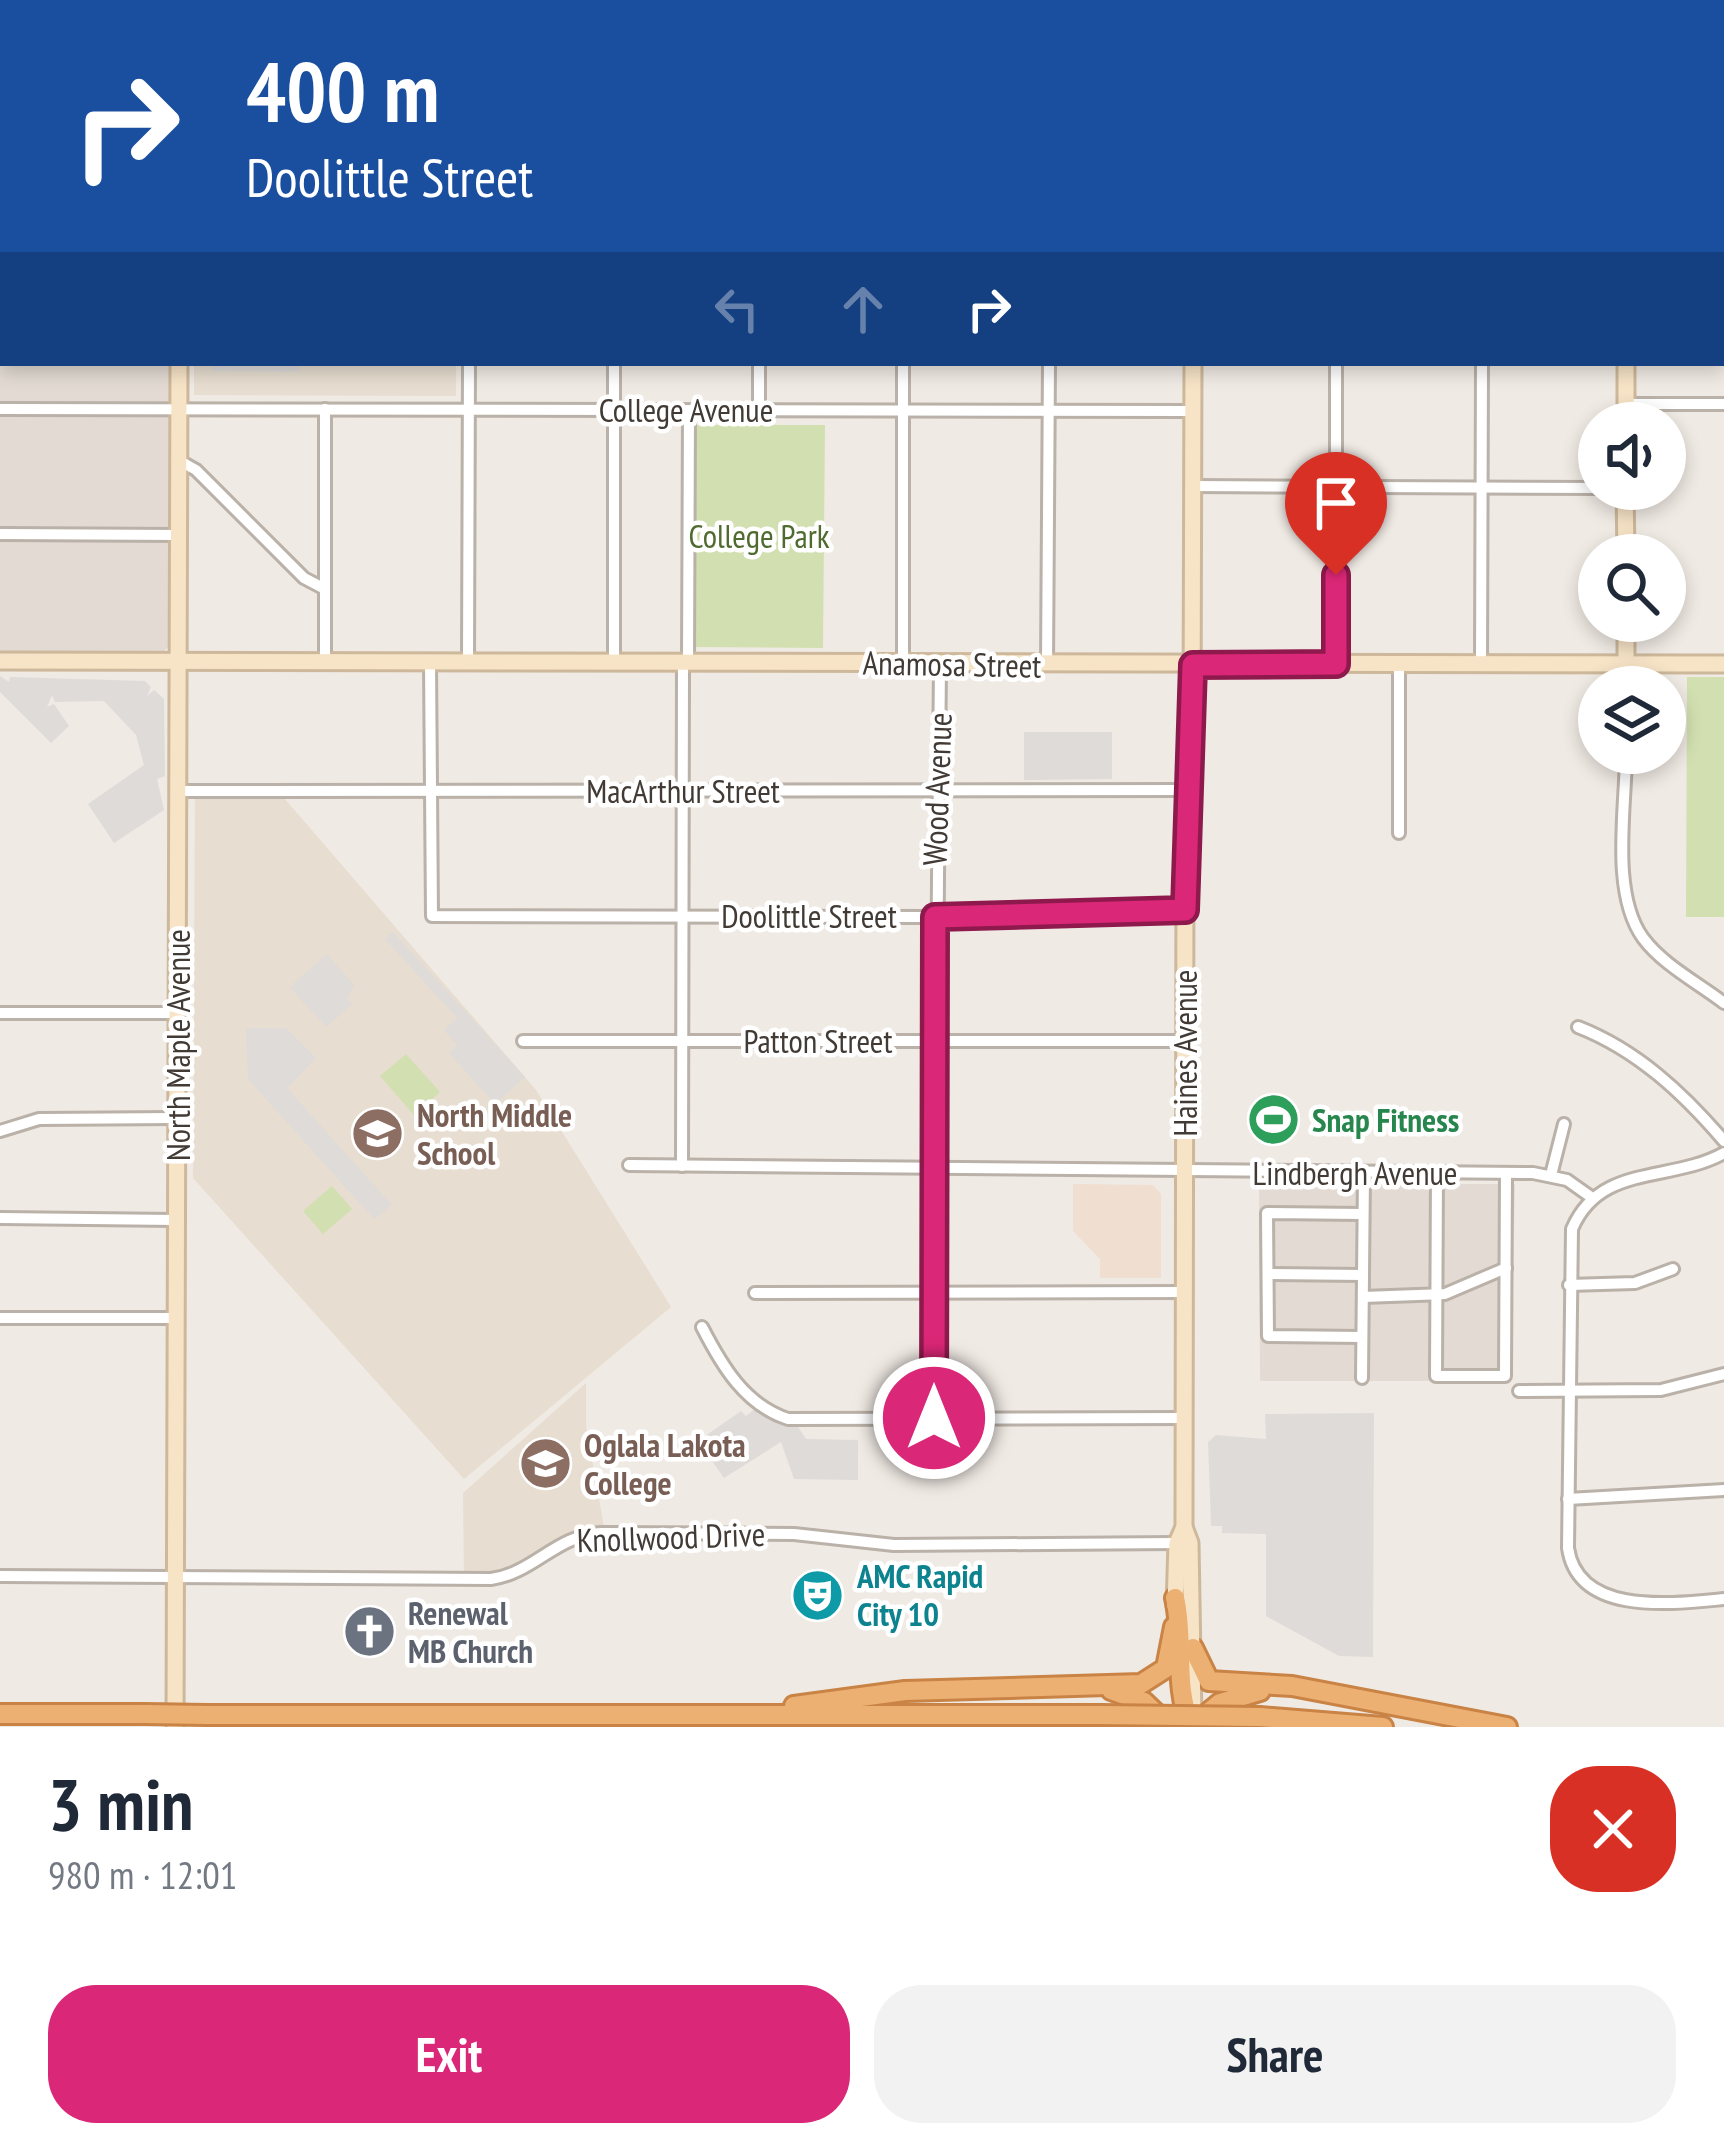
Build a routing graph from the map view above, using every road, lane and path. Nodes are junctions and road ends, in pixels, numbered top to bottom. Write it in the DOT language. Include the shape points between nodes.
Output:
graph roads {
  1 [pos="179,366"];
  2 [pos="470,366"];
  3 [pos="614,366"];
  4 [pos="759,366"];
  5 [pos="903,366"];
  6 [pos="1049,366"];
  7 [pos="1193,366"];
  8 [pos="1336,366"];
  9 [pos="1482,366"];
  10 [pos="1626,366"];
  11 [pos="1626,402"];
  12 [pos="1686,404"];
  13 [pos="1724,404"];
  14 [pos="179,408"];
  15 [pos="0,409"];
  16 [pos="325,410"];
  17 [pos="469,410"];
  18 [pos="614,410"];
  19 [pos="758,410"];
  20 [pos="903,410"];
  21 [pos="689,411"];
  22 [pos="1050,411"];
  23 [pos="1192,411"];
  24 [pos="180,460"];
  25 [pos="1192,486"];
  26 [pos="1337,487"];
  27 [pos="1482,487"];
  28 [pos="1578,488"];
  29 [pos="0,534"];
  30 [pos="180,535"];
  31 [pos="325,589"];
  32 [pos="1626,642"];
  33 [pos="0,661"];
  34 [pos="180,661"];
  35 [pos="614,661"];
  36 [pos="325,662"];
  37 [pos="430,662"];
  38 [pos="468,662"];
  39 [pos="686,662"];
  40 [pos="903,663"];
  41 [pos="1481,663"];
  42 [pos="940,664"];
  43 [pos="1336,664"];
  44 [pos="1399,664"];
  45 [pos="1626,664"];
  46 [pos="1724,664"];
  47 [pos="1047,665"];
  48 [pos="1193,665"];
  49 [pos="1626,774"];
  50 [pos="430,790"];
  51 [pos="1187,790"];
  52 [pos="179,791"];
  53 [pos="682,791"];
  54 [pos="939,791"];
  55 [pos="1399,833"];
  56 [pos="1185,910"];
  57 [pos="683,916"];
  58 [pos="935,917"];
  59 [pos="1724,1003"];
  60 [pos="0,1012"];
  61 [pos="178,1012"];
  62 [pos="1578,1027"];
  63 [pos="523,1041"];
  64 [pos="934,1041"];
  65 [pos="1185,1041"];
  66 [pos="683,1042"];
  67 [pos="177,1118"];
  68 [pos="1564,1124"];
  69 [pos="0,1131"];
  70 [pos="1724,1141"];
  71 [pos="1724,1154"];
  72 [pos="629,1166"];
  73 [pos="682,1166"];
  74 [pos="933,1167"];
  75 [pos="1184,1169"];
  76 [pos="1364,1173"];
  77 [pos="1437,1173"];
  78 [pos="1506,1173"];
  79 [pos="1551,1174"];
  80 [pos="1591,1197"];
  81 [pos="1363,1214"];
  82 [pos="0,1218"];
  83 [pos="176,1220"];
  84 [pos="1506,1268"];
  85 [pos="1673,1269"];
  86 [pos="1268,1274"];
  87 [pos="1363,1275"];
  88 [pos="1569,1285"];
  89 [pos="1184,1292"];
  90 [pos="755,1293"];
  91 [pos="933,1293"];
  92 [pos="1436,1296"];
  93 [pos="1363,1297"];
  94 [pos="0,1318"];
  95 [pos="176,1318"];
  96 [pos="703,1328"];
  97 [pos="1363,1336"];
  98 [pos="1724,1374"];
  99 [pos="1362,1378"];
  100 [pos="1519,1390"];
  101 [pos="1568,1390"];
  102 [pos="934,1418"];
  103 [pos="1185,1418"];
  104 [pos="1724,1490"];
  105 [pos="1568,1499"];
  106 [pos="1184,1538"];
  107 [pos="0,1576"];
  108 [pos="176,1577"];
  109 [pos="1175,1598"];
  110 [pos="1724,1599"];
  111 [pos="1174,1627"];
  112 [pos="1193,1648"];
  113 [pos="1193,1687"];
  114 [pos="1088,1688"];
  115 [pos="1319,1692"];
  116 [pos="0,1714"];
  117 [pos="732,1716"];
  118 [pos="1185,1725"];
  119 [pos="175,1727"];
  120 [pos="1383,1727"];
  121 [pos="1507,1727"];
  1 -- 14 [label="main road, North Maple Avenue"];
  2 -- 17 [label="street"];
  3 -- 18 [label="street"];
  4 -- 19 [label="street"];
  5 -- 20 [label="street"];
  6 -- 22 [label="street"];
  7 -- 23 [label="main road, Haines Avenue"];
  8 -- 26 [label="street"];
  9 -- 27 [label="street"];
  10 -- 11 [label="main road"];
  12 -- 13 [label="street"];
  14 -- 15 [label="street, College Avenue"];
  14 -- 16 [label="street, College Avenue"];
  14 -- 24 [label="main road, North Maple Avenue"];
  16 -- 17 [label="street, College Avenue"];
  16 -- 31 [label="street"];
  17 -- 18 [label="street, College Avenue"];
  17 -- 38 [label="street"];
  18 -- 21 [label="street, College Avenue"];
  18 -- 35 [label="street"];
  19 -- 20 [label="street, College Avenue"];
  19 -- 21 [label="street, College Avenue"];
  20 -- 22 [label="street, College Avenue"];
  20 -- 40 [label="street"];
  21 -- 39 [label="street"];
  22 -- 23 [label="street, College Avenue"];
  22 -- 47 [label="street"];
  23 -- 25 [label="main road, Haines Avenue"];
  24 -- 30 [label="main road, North Maple Avenue"];
  24 -- 31 [label="street"];
  25 -- 26 [label="street"];
  25 -- 48 [label="main road, Haines Avenue"];
  26 -- 27 [label="street"];
  26 -- 43 [label="street"];
  27 -- 28 [label="street"];
  27 -- 41 [label="street"];
  29 -- 30 [label="street"];
  30 -- 34 [label="main road, North Maple Avenue"];
  31 -- 36 [label="street"];
  32 -- 45 [label="main road"];
  33 -- 34 [label="main road, Anamosa Street"];
  34 -- 36 [label="main road, Anamosa Street"];
  34 -- 52 [label="main road, North Maple Avenue"];
  35 -- 38 [label="main road, Anamosa Street"];
  35 -- 39 [label="main road, Anamosa Street"];
  36 -- 37 [label="main road, Anamosa Street"];
  37 -- 38 [label="main road, Anamosa Street"];
  37 -- 50 [label="street"];
  39 -- 40 [label="main road, Anamosa Street"];
  39 -- 53 [label="street"];
  40 -- 42 [label="main road, Anamosa Street"];
  41 -- 44 [label="main road, Anamosa Street"];
  41 -- 45 [label="main road, Anamosa Street"];
  42 -- 47 [label="main road, Anamosa Street"];
  42 -- 54 [label="street, Wood Avenue"];
  43 -- 44 [label="main road, Anamosa Street"];
  43 -- 48 [label="main road, Anamosa Street"];
  44 -- 55 [label="street"];
  45 -- 46 [label="main road, Anamosa Street"];
  47 -- 48 [label="main road, Anamosa Street"];
  48 -- 51 [label="main road, Haines Avenue"];
  49 -- 59 [label="street" via="1626,888 1637,928"];
  50 -- 52 [label="street, MacArthur Street"];
  50 -- 53 [label="street, MacArthur Street"];
  50 -- 57 [label="street, Doolittle Street" via="432,916"];
  51 -- 54 [label="street, MacArthur Street"];
  51 -- 56 [label="main road, Haines Avenue"];
  52 -- 61 [label="main road, North Maple Avenue"];
  53 -- 54 [label="street, MacArthur Street"];
  53 -- 57 [label="street"];
  54 -- 58 [label="street, Wood Avenue"];
  56 -- 58 [label="street, Doolittle Street"];
  56 -- 65 [label="main road, Haines Avenue"];
  57 -- 58 [label="street, Doolittle Street"];
  57 -- 66 [label="street"];
  58 -- 64 [label="street, Wood Avenue"];
  60 -- 61 [label="street"];
  61 -- 67 [label="main road, North Maple Avenue"];
  62 -- 70 [label="street" via="1676,1088"];
  63 -- 66 [label="street, Patton Street"];
  64 -- 65 [label="street, Patton Street"];
  64 -- 66 [label="street, Patton Street"];
  64 -- 74 [label="street, Wood Avenue"];
  65 -- 75 [label="main road, Haines Avenue"];
  66 -- 73 [label="street"];
  67 -- 69 [label="street" via="39,1119"];
  67 -- 83 [label="main road, North Maple Avenue"];
  68 -- 79 [label="street"];
  71 -- 80 [label="street" via="1619,1180"];
  72 -- 73 [label="street, Lindbergh Avenue"];
  73 -- 74 [label="street, Lindbergh Avenue"];
  74 -- 75 [label="street, Lindbergh Avenue"];
  74 -- 91 [label="street, Wood Avenue"];
  75 -- 76 [label="street, Lindbergh Avenue"];
  75 -- 89 [label="main road, Haines Avenue"];
  76 -- 77 [label="street, Lindbergh Avenue"];
  76 -- 81 [label="street"];
  77 -- 78 [label="street, Lindbergh Avenue"];
  77 -- 92 [label="street"];
  78 -- 79 [label="street, Lindbergh Avenue"];
  78 -- 84 [label="street"];
  79 -- 80 [label="street, Lindbergh Avenue"];
  80 -- 88 [label="street" via="1572,1229"];
  81 -- 86 [label="street" via="1268,1214"];
  81 -- 87 [label="street"];
  82 -- 83 [label="street"];
  83 -- 95 [label="main road, North Maple Avenue"];
  84 -- 92 [label="street"];
  84 -- 92 [label="street" via="1505,1376 1436,1376"];
  85 -- 88 [label="street" via="1635,1283"];
  86 -- 87 [label="street"];
  86 -- 97 [label="street" via="1268,1336"];
  87 -- 93 [label="street"];
  88 -- 101 [label="street"];
  89 -- 91 [label="street"];
  89 -- 103 [label="main road, Haines Avenue"];
  90 -- 91 [label="street"];
  91 -- 102 [label="street, Wood Avenue"];
  92 -- 93 [label="street"];
  93 -- 97 [label="street"];
  94 -- 95 [label="street"];
  95 -- 108 [label="main road, North Maple Avenue"];
  96 -- 102 [label="street" via="738,1384 778,1415"];
  97 -- 99 [label="street"];
  98 -- 101 [label="street" via="1661,1390"];
  100 -- 101 [label="street"];
  101 -- 105 [label="street"];
  102 -- 103 [label="street"];
  103 -- 106 [label="main road, Haines Avenue"];
  104 -- 105 [label="street"];
  105 -- 110 [label="street" via="1569,1557 1587,1588 1637,1600"];
  106 -- 108 [label="street, Knollwood Drive" via="895,1545 794,1534 601,1533 570,1537 491,1579"];
  106 -- 109 [label="main road, Haines Avenue"];
  106 -- 112 [label="main road, Haines Avenue"];
  107 -- 108 [label="street, Knollwood Drive"];
  108 -- 119 [label="main road, North Maple Avenue"];
  109 -- 111 [label="main road, Haines Avenue"];
  109 -- 118 [label="highway"];
  111 -- 114 [label="highway" via="1157,1678"];
  111 -- 118 [label="main road, Haines Avenue"];
  112 -- 113 [label="main road, Haines Avenue"];
  112 -- 115 [label="highway" via="1209,1681"];
  113 -- 118 [label="highway"];
  114 -- 117 [label="highway" via="905,1691"];
  114 -- 118 [label="highway" via="1135,1698"];
  115 -- 118 [label="highway" via="1237,1695"];
  115 -- 121 [label="highway"];
  116 -- 117 [label="highway, bridge"];
  117 -- 120 [label="highway, bridge" via="1260,1717"];
}
